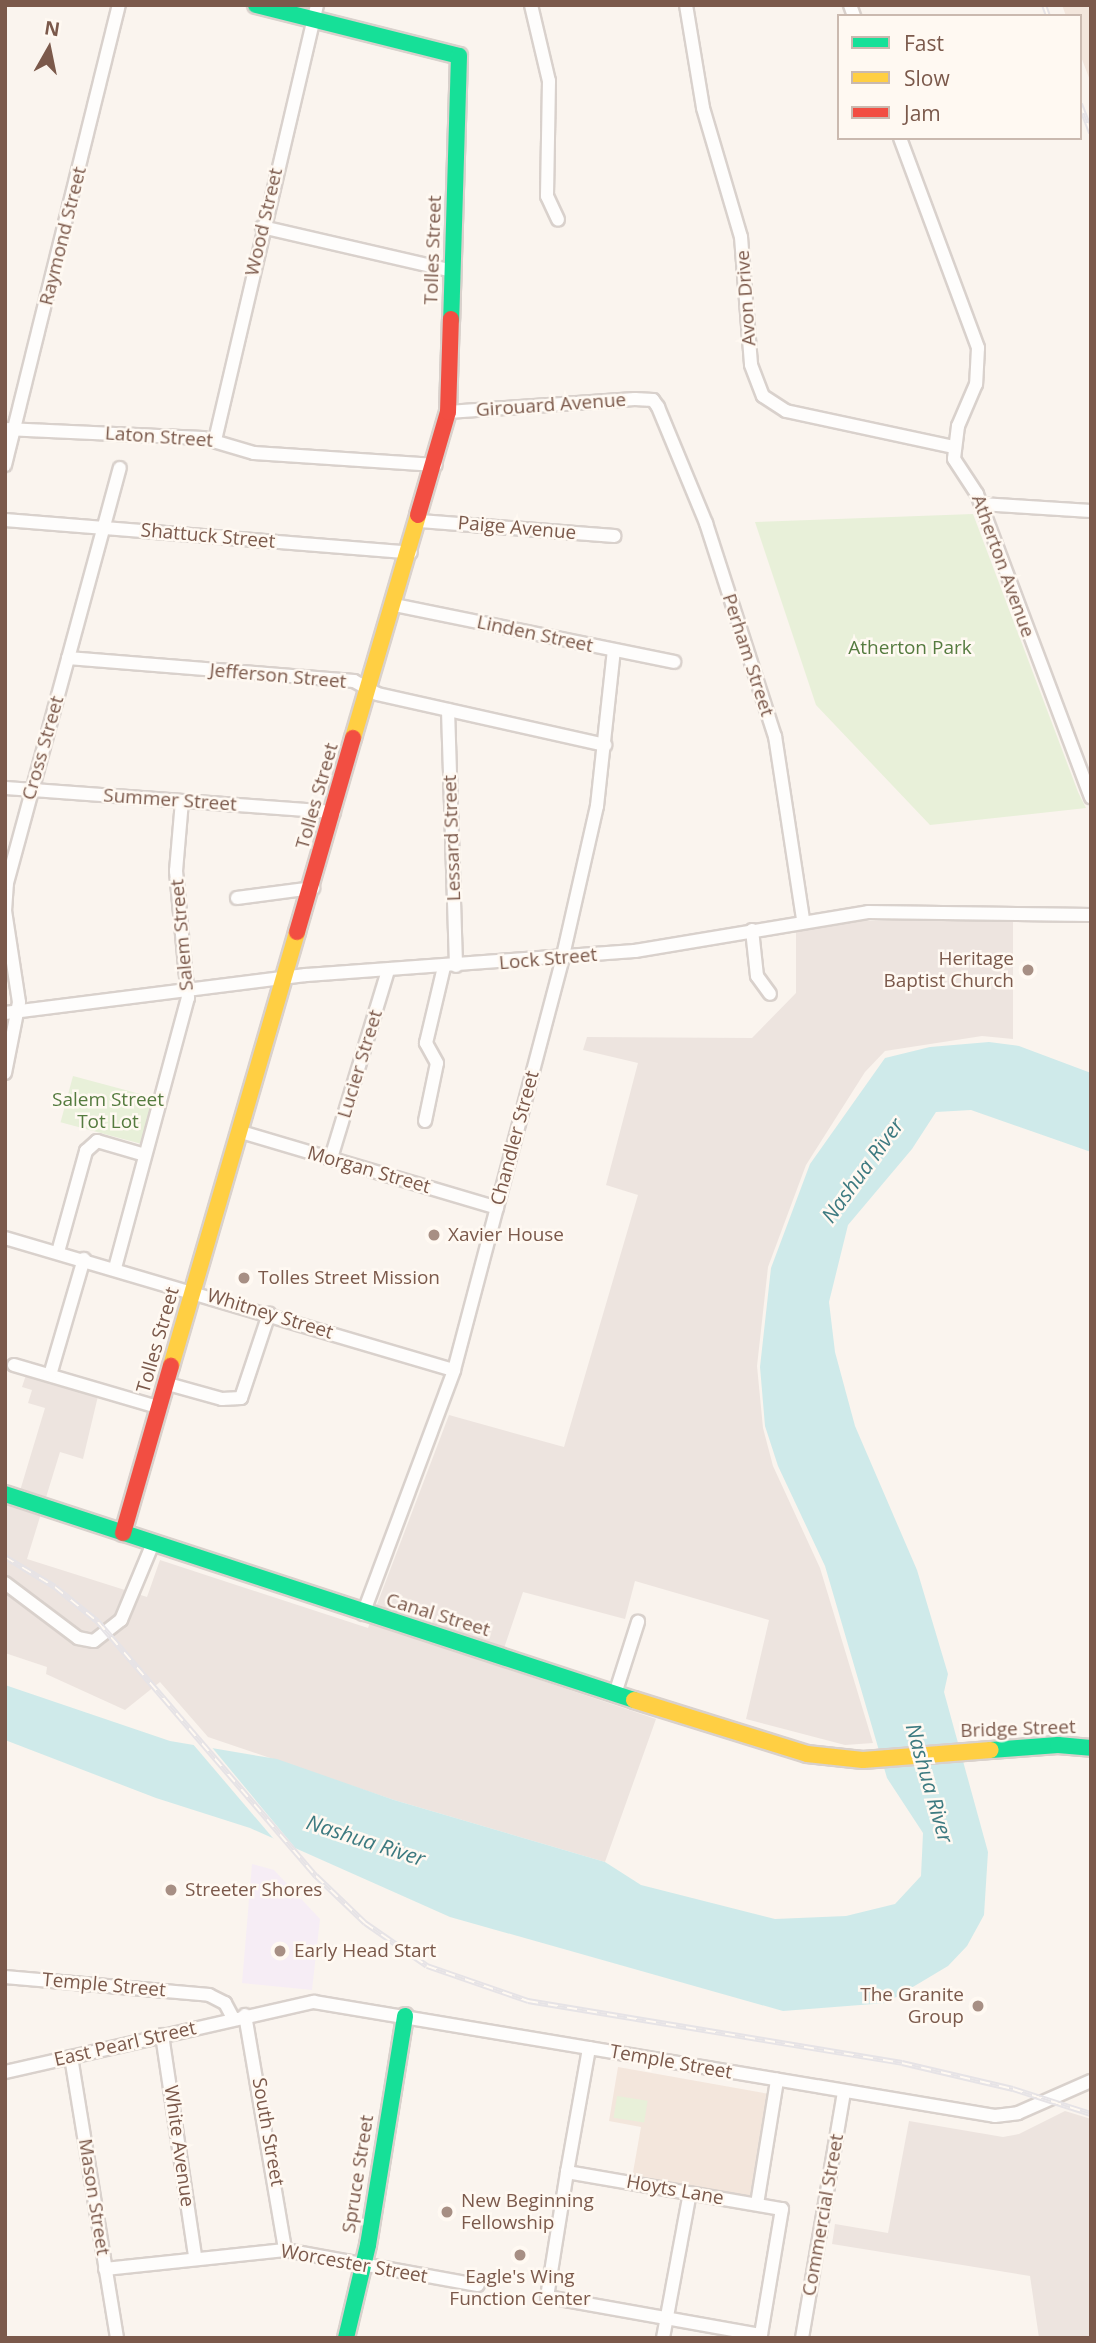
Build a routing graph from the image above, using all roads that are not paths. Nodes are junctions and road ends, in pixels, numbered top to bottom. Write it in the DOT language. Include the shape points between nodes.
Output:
graph roads {
  1 [pos="119,5"];
  2 [pos="256,5"];
  3 [pos="531,5"];
  4 [pos="687,5"];
  5 [pos="315,12"];
  6 [pos="901,140"];
  7 [pos="558,220"];
  8 [pos="262,227"];
  9 [pos="453,271"];
  10 [pos="653,400"];
  11 [pos="448,412"];
  12 [pos="11,430"];
  13 [pos="215,440"];
  14 [pos="954,447"];
  15 [pos="5,465"];
  16 [pos="436,465"];
  17 [pos="120,468"];
  18 [pos="981,504"];
  19 [pos="1091,511"];
  20 [pos="5,520"];
  21 [pos="420,521"];
  22 [pos="103,528"];
  23 [pos="614,536"];
  24 [pos="411,553"];
  25 [pos="395,605"];
  26 [pos="614,650"];
  27 [pos="68,658"];
  28 [pos="674,663"];
  29 [pos="370,690"];
  30 [pos="448,710"];
  31 [pos="605,745"];
  32 [pos="5,788"];
  33 [pos="32,790"];
  34 [pos="1091,797"];
  35 [pos="181,801"];
  36 [pos="334,812"];
  37 [pos="313,888"];
  38 [pos="237,898"];
  39 [pos="1091,915"];
  40 [pos="803,920"];
  41 [pos="752,929"];
  42 [pos="562,960"];
  43 [pos="450,966"];
  44 [pos="388,970"];
  45 [pos="286,977"];
  46 [pos="189,988"];
  47 [pos="770,994"];
  48 [pos="19,1011"];
  49 [pos="5,1013"];
  50 [pos="5,1073"];
  51 [pos="425,1121"];
  52 [pos="241,1132"];
  53 [pos="145,1155"];
  54 [pos="331,1158"];
  55 [pos="497,1208"];
  56 [pos="5,1238"];
  57 [pos="58,1252"];
  58 [pos="83,1259"];
  59 [pos="115,1268"];
  60 [pos="194,1291"];
  61 [pos="269,1314"];
  62 [pos="14,1365"];
  63 [pos="454,1370"];
  64 [pos="50,1375"];
  65 [pos="168,1384"];
  66 [pos="161,1408"];
  67 [pos="5,1494"];
  68 [pos="123,1533"];
  69 [pos="153,1543"];
  70 [pos="5,1583"];
  71 [pos="363,1614"];
  72 [pos="638,1622"];
  73 [pos="615,1694"];
  74 [pos="1091,1748"];
  75 [pos="863,1760"];
  76 [pos="5,1977"];
  77 [pos="239,2016"];
  78 [pos="405,2016"];
  79 [pos="162,2035"];
  80 [pos="589,2048"];
  81 [pos="71,2057"];
  82 [pos="5,2072"];
  83 [pos="777,2080"];
  84 [pos="1091,2081"];
  85 [pos="844,2092"];
  86 [pos="567,2172"];
  87 [pos="690,2193"];
  88 [pos="757,2204"];
  89 [pos="285,2250"];
  90 [pos="195,2257"];
  91 [pos="364,2264"];
  92 [pos="105,2269"];
  93 [pos="478,2285"];
  94 [pos="667,2318"];
  95 [pos="117,2338"];
  96 [pos="346,2338"];
  97 [pos="663,2338"];
  98 [pos="803,2338"];
  1 -- 12 [label="street, Raymond Street"];
  2 -- 5 [label="street"];
  3 -- 7 [label="street" via="549,81 547,196"];
  4 -- 14 [label="street, Avon Drive" via="703,108 741,237 751,365 758,388 768,402 786,411"];
  5 -- 8 [label="street, Wood Street"];
  5 -- 9 [label="street, Tolles Street" via="459,56"];
  6 -- 14 [label="street" via="978,348 976,384"];
  8 -- 9 [label="street"];
  8 -- 13 [label="street, Wood Street"];
  9 -- 11 [label="street, Tolles Street"];
  10 -- 11 [label="street, Girouard Avenue"];
  10 -- 40 [label="street, Perham Street" via="706,523 775,736"];
  11 -- 16 [label="street, Tolles Street"];
  12 -- 13 [label="street, Laton Street"];
  12 -- 15 [label="street, Raymond Street"];
  13 -- 16 [label="street, Laton Street" via="254,453"];
  14 -- 18 [label="street, Atherton Avenue" via="957,465"];
  16 -- 21 [label="street, Tolles Street"];
  17 -- 22 [label="street, Cross Street"];
  18 -- 19 [label="street"];
  18 -- 34 [label="street, Atherton Avenue"];
  20 -- 22 [label="street, Shattuck Street"];
  21 -- 23 [label="street, Paige Avenue"];
  21 -- 24 [label="street, Tolles Street"];
  22 -- 24 [label="street, Shattuck Street"];
  22 -- 27 [label="street, Cross Street"];
  24 -- 25 [label="street, Tolles Street"];
  25 -- 26 [label="street, Linden Street"];
  25 -- 29 [label="street, Tolles Street"];
  26 -- 28 [label="street, Linden Street"];
  26 -- 31 [label="street, Chandler Street"];
  27 -- 29 [label="street, Jefferson Street" via="354,681"];
  27 -- 33 [label="street, Cross Street"];
  29 -- 30 [label="street, Jefferson Street"];
  29 -- 36 [label="street, Tolles Street"];
  30 -- 31 [label="street, Jefferson Street"];
  30 -- 43 [label="street, Lessard Street"];
  31 -- 42 [label="street, Chandler Street" via="597,806"];
  32 -- 33 [label="street, Summer Street"];
  33 -- 35 [label="street, Summer Street"];
  33 -- 48 [label="street, Cross Street" via="5,897"];
  35 -- 36 [label="street, Summer Street"];
  35 -- 46 [label="street, Salem Street" via="176,871"];
  36 -- 37 [label="street, Tolles Street"];
  37 -- 38 [label="street"];
  37 -- 45 [label="street, Tolles Street"];
  39 -- 40 [label="street, Lock Street" via="868,912"];
  40 -- 41 [label="street, Lock Street"];
  41 -- 42 [label="street, Lock Street" via="662,948"];
  41 -- 47 [label="street" via="757,976"];
  42 -- 43 [label="street, Lock Street"];
  42 -- 55 [label="street, Chandler Street"];
  43 -- 44 [label="street, Lock Street"];
  43 -- 51 [label="street, Lessard Street" via="426,1043 437,1063"];
  44 -- 45 [label="street, Lock Street"];
  44 -- 54 [label="street, Lucier Street"];
  45 -- 46 [label="street, Lock Street"];
  45 -- 52 [label="street, Tolles Street"];
  46 -- 48 [label="street, Lock Street"];
  46 -- 53 [label="street, Salem Street"];
  48 -- 49 [label="street, Lock Street"];
  48 -- 50 [label="street, Cross Street"];
  52 -- 54 [label="street, Morgan Street"];
  52 -- 60 [label="street, Tolles Street"];
  53 -- 57 [label="street" via="97,1141 86,1151"];
  53 -- 59 [label="street, Salem Street"];
  54 -- 55 [label="street, Morgan Street"];
  55 -- 63 [label="street, Chandler Street"];
  56 -- 57 [label="street, Whitney Street"];
  57 -- 58 [label="street, Whitney Street"];
  58 -- 59 [label="street, Whitney Street"];
  58 -- 64 [label="street"];
  59 -- 60 [label="street, Whitney Street"];
  60 -- 61 [label="street, Whitney Street"];
  60 -- 65 [label="street, Tolles Street"];
  61 -- 63 [label="street, Whitney Street"];
  61 -- 65 [label="street" via="241,1398 222,1399"];
  62 -- 64 [label="street"];
  63 -- 71 [label="street, Chandler Street"];
  64 -- 66 [label="street"];
  65 -- 66 [label="street, Tolles Street"];
  66 -- 68 [label="street, Tolles Street"];
  67 -- 68 [label="street, Canal Street"];
  68 -- 69 [label="street, Canal Street"];
  69 -- 70 [label="street" via="121,1620 94,1641 78,1638"];
  69 -- 71 [label="street, Canal Street"];
  71 -- 73 [label="street, Canal Street"];
  72 -- 73 [label="street"];
  73 -- 75 [label="street, Canal Street" via="798,1751"];
  74 -- 75 [label="street, Bridge Street" via="991,1749"];
  76 -- 77 [label="street, Temple Street" via="209,1995"];
  77 -- 78 [label="street, Temple Street" via="314,2003"];
  77 -- 79 [label="street, East Pearl Street"];
  77 -- 89 [label="street, South Street"];
  78 -- 80 [label="street, Temple Street"];
  78 -- 91 [label="street, Spruce Street"];
  79 -- 81 [label="street, East Pearl Street"];
  79 -- 90 [label="street, White Avenue"];
  80 -- 83 [label="street, Temple Street"];
  80 -- 86 [label="street"];
  81 -- 82 [label="street, East Pearl Street"];
  81 -- 92 [label="street, Mason Street"];
  83 -- 85 [label="street, Temple Street"];
  83 -- 88 [label="street"];
  84 -- 85 [label="street, Temple Street" via="1003,2116"];
  85 -- 98 [label="street, Commercial Street"];
  86 -- 87 [label="street, Hoyts Lane"];
  86 -- 94 [label="street" via="547,2297"];
  87 -- 88 [label="street, Hoyts Lane"];
  87 -- 94 [label="street"];
  88 -- 94 [label="street, Hoyts Lane" via="782,2209 761,2335"];
  89 -- 90 [label="street, Worcester Street"];
  89 -- 91 [label="street, Worcester Street"];
  90 -- 92 [label="street, Worcester Street"];
  91 -- 93 [label="street, Worcester Street"];
  91 -- 96 [label="street, Spruce Street"];
  92 -- 95 [label="street, Mason Street"];
  94 -- 97 [label="street"];
}
